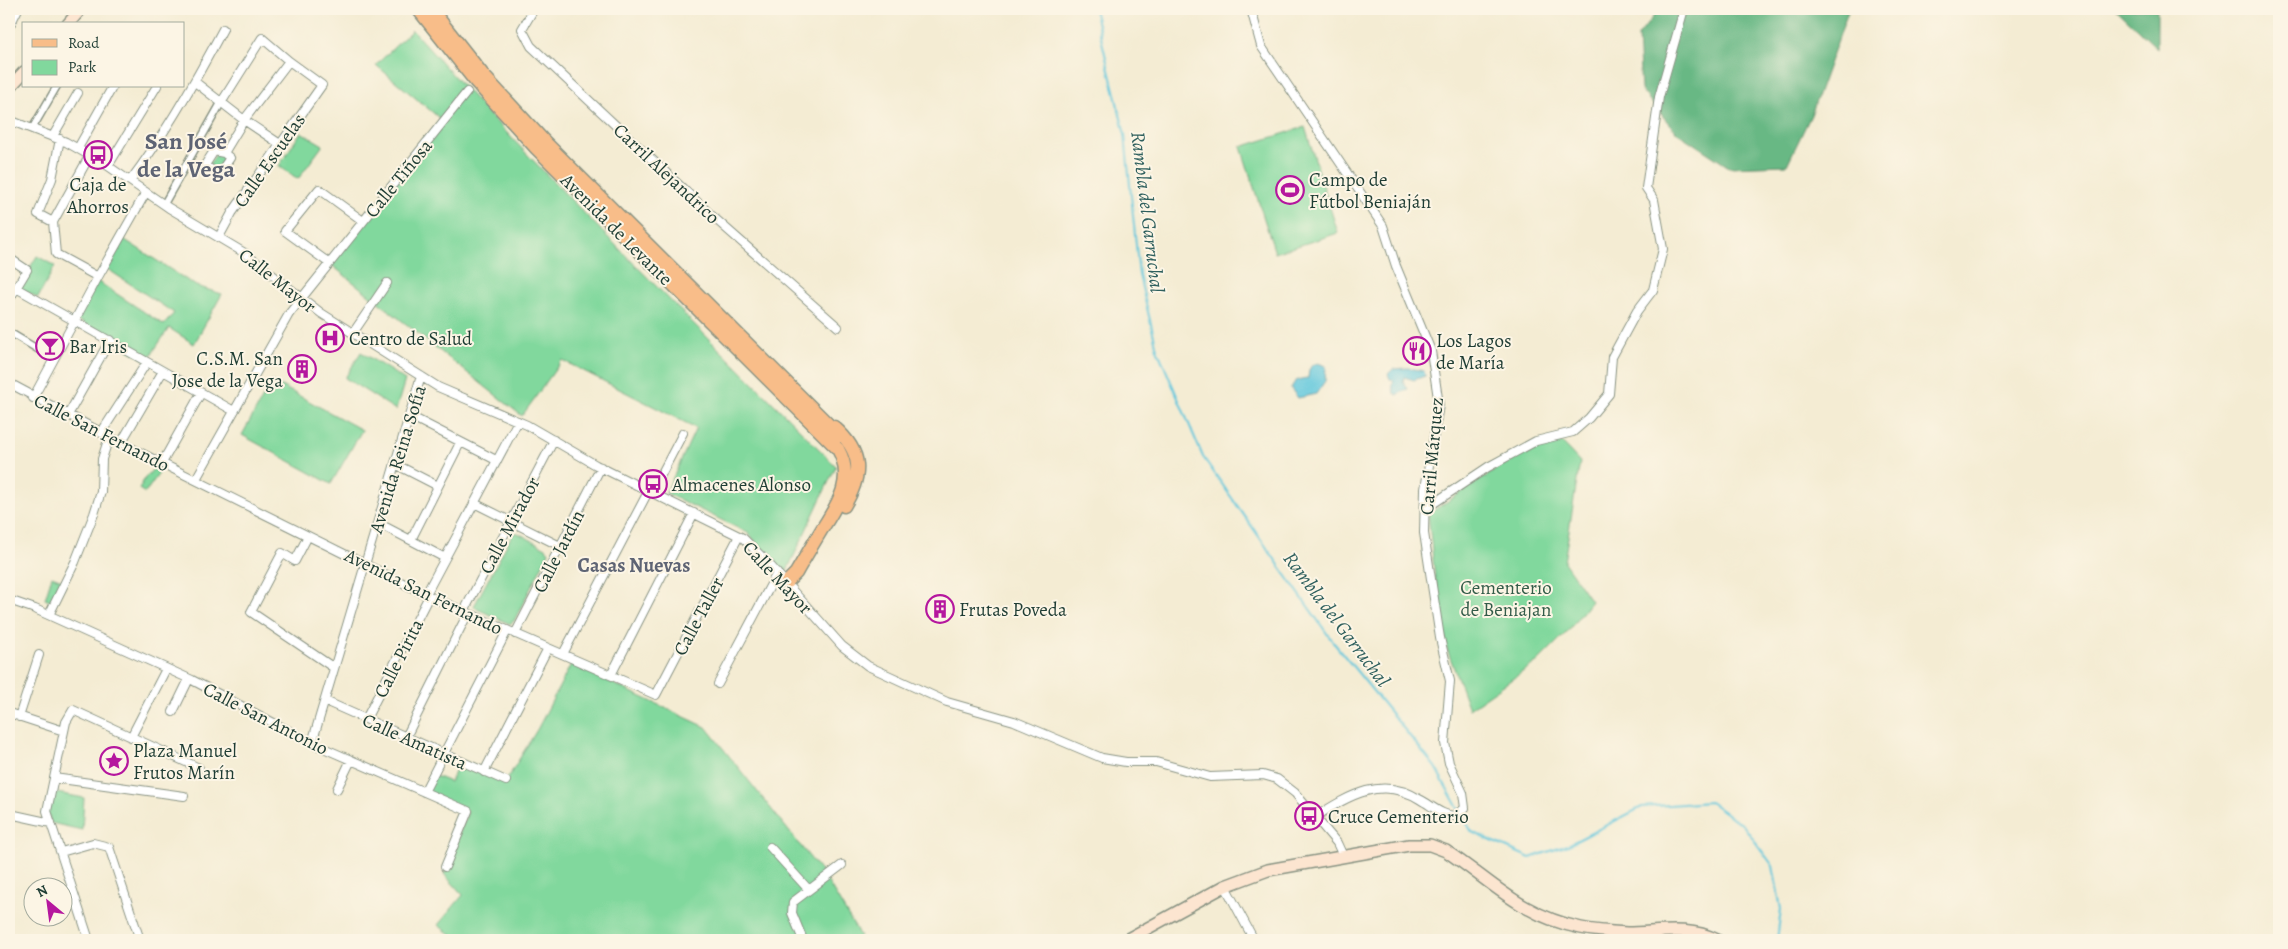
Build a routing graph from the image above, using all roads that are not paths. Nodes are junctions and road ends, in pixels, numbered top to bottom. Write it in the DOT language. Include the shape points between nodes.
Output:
graph roads {
  1 [pos="18,9"];
  2 [pos="81,9"];
  3 [pos="418,9"];
  4 [pos="431,9"];
  5 [pos="534,9"];
  6 [pos="1251,9"];
  7 [pos="1684,9"];
  8 [pos="70,22"];
  9 [pos="9,27"];
  10 [pos="223,29"];
  11 [pos="289,61"];
  12 [pos="22,74"];
  13 [pos="195,82"];
  14 [pos="9,88"];
  15 [pos="57,88"];
  16 [pos="112,88"];
  17 [pos="156,88"];
  18 [pos="467,92"];
  19 [pos="78,93"];
  20 [pos="221,103"];
  21 [pos="9,120"];
  22 [pos="244,120"];
  23 [pos="32,129"];
  24 [pos="56,138"];
  25 [pos="280,144"];
  26 [pos="78,148"];
  27 [pos="224,153"];
  28 [pos="90,155"];
  29 [pos="108,166"];
  30 [pos="130,181"];
  31 [pos="146,192"];
  32 [pos="164,204"];
  33 [pos="53,222"];
  34 [pos="364,222"];
  35 [pos="219,236"];
  36 [pos="9,258"];
  37 [pos="329,264"];
  38 [pos="98,277"];
  39 [pos="387,283"];
  40 [pos="16,288"];
  41 [pos="301,298"];
  42 [pos="9,300"];
  43 [pos="74,319"];
  44 [pos="838,327"];
  45 [pos="9,332"];
  46 [pos="353,333"];
  47 [pos="110,340"];
  48 [pos="54,358"];
  49 [pos="147,362"];
  50 [pos="163,371"];
  51 [pos="422,376"];
  52 [pos="9,383"];
  53 [pos="201,393"];
  54 [pos="34,398"];
  55 [pos="813,409"];
  56 [pos="234,411"];
  57 [pos="68,415"];
  58 [pos="410,416"];
  59 [pos="518,421"];
  60 [pos="101,432"];
  61 [pos="683,433"];
  62 [pos="109,437"];
  63 [pos="828,438"];
  64 [pos="554,440"];
  65 [pos="121,443"];
  66 [pos="460,443"];
  67 [pos="496,460"];
  68 [pos="162,463"];
  69 [pos="395,464"];
  70 [pos="601,467"];
  71 [pos="196,479"];
  72 [pos="438,486"];
  73 [pos="650,491"];
  74 [pos="474,503"];
  75 [pos="1424,509"];
  76 [pos="694,513"];
  77 [pos="511,522"];
  78 [pos="378,523"];
  79 [pos="308,536"];
  80 [pos="740,536"];
  81 [pos="410,540"];
  82 [pos="560,546"];
  83 [pos="445,558"];
  84 [pos="366,563"];
  85 [pos="777,573"];
  86 [pos="789,586"];
  87 [pos="428,595"];
  88 [pos="9,600"];
  89 [pos="466,612"];
  90 [pos="49,615"];
  91 [pos="506,631"];
  92 [pos="515,634"];
  93 [pos="548,648"];
  94 [pos="39,654"];
  95 [pos="563,654"];
  96 [pos="334,668"];
  97 [pos="166,669"];
  98 [pos="611,675"];
  99 [pos="189,679"];
  100 [pos="718,684"];
  101 [pos="656,695"];
  102 [pos="325,702"];
  103 [pos="173,712"];
  104 [pos="9,713"];
  105 [pos="18,716"];
  106 [pos="366,719"];
  107 [pos="64,731"];
  108 [pos="131,737"];
  109 [pos="406,737"];
  110 [pos="312,743"];
  111 [pos="443,754"];
  112 [pos="351,760"];
  113 [pos="199,768"];
  114 [pos="484,772"];
  115 [pos="54,778"];
  116 [pos="506,781"];
  117 [pos="337,789"];
  118 [pos="424,792"];
  119 [pos="184,796"];
  120 [pos="10,814"];
  121 [pos="1315,817"];
  122 [pos="51,823"];
  123 [pos="770,847"];
  124 [pos="61,852"];
  125 [pos="1343,856"];
  126 [pos="842,864"];
  127 [pos="445,867"];
  128 [pos="1224,886"];
  129 [pos="809,890"];
  130 [pos="89,940"];
  131 [pos="140,940"];
  132 [pos="803,940"];
  133 [pos="1126,940"];
  134 [pos="1254,940"];
  135 [pos="1717,940"];
  1 -- 9 [label="street"];
  2 -- 8 [label="main road"];
  3 -- 63 [label="main road, Avenida de Levante" via="476,82 536,148"];
  4 -- 55 [label="main road, Avenida de Levante" via="483,75 544,141"];
  5 -- 44 [label="street, Carril Alejandrico" via="522,29 531,46 711,215"];
  6 -- 75 [label="street, Carril Márquez" via="1261,46 1383,226 1431,351 1439,405"];
  7 -- 75 [label="street" via="1659,97 1646,188 1654,200 1664,249 1653,290 1637,311 1612,357 1609,394 1573,432 1536,441 1488,467"];
  10 -- 13 [label="street"];
  11 -- 20 [label="street" via="262,38"];
  11 -- 22 [label="street"];
  11 -- 25 [label="street, Calle Escuelas" via="322,85"];
  12 -- 14 [label="main road"];
  13 -- 20 [label="street"];
  13 -- 30 [label="street" via="160,140"];
  15 -- 23 [label="street"];
  16 -- 26 [label="street"];
  17 -- 29 [label="street"];
  18 -- 34 [label="street, Calle Tiñosa"];
  19 -- 24 [label="street"];
  20 -- 22 [label="street"];
  20 -- 32 [label="street"];
  21 -- 23 [label="street, Calle Mayor"];
  22 -- 25 [label="street"];
  22 -- 27 [label="street"];
  23 -- 24 [label="street, Calle Mayor"];
  24 -- 26 [label="street, Calle Mayor"];
  24 -- 33 [label="street" via="52,179 38,214"];
  25 -- 35 [label="street, Calle Escuelas"];
  26 -- 28 [label="street, Calle Mayor"];
  28 -- 29 [label="street, Calle Mayor"];
  28 -- 33 [label="street"];
  29 -- 30 [label="street, Calle Mayor"];
  30 -- 31 [label="street, Calle Mayor"];
  31 -- 32 [label="street, Calle Mayor"];
  31 -- 38 [label="street"];
  32 -- 35 [label="street, Calle Mayor"];
  33 -- 38 [label="street" via="56,254"];
  34 -- 37 [label="street, Calle Tiñosa"];
  34 -- 37 [label="street" via="319,189 285,231"];
  35 -- 41 [label="street, Calle Mayor" via="250,256"];
  36 -- 40 [label="street" via="26,270"];
  37 -- 41 [label="street, Calle Tiñosa"];
  38 -- 43 [label="street"];
  39 -- 46 [label="street"];
  40 -- 42 [label="street"];
  40 -- 43 [label="street"];
  41 -- 46 [label="street, Calle Mayor"];
  41 -- 56 [label="street, Calle Tiñosa"];
  43 -- 47 [label="street"];
  43 -- 48 [label="street"];
  45 -- 48 [label="street"];
  46 -- 51 [label="street, Calle Mayor"];
  47 -- 49 [label="street"];
  47 -- 57 [label="street"];
  48 -- 54 [label="street"];
  49 -- 50 [label="street"];
  49 -- 60 [label="street"];
  50 -- 53 [label="street"];
  50 -- 65 [label="street"];
  51 -- 58 [label="street, Avenida Reina Sofía"];
  51 -- 59 [label="street, Calle Mayor"];
  52 -- 54 [label="street, Calle San Fernando"];
  53 -- 56 [label="street"];
  53 -- 68 [label="street"];
  54 -- 57 [label="street, Calle San Fernando"];
  55 -- 63 [label="main road, Avenida de Levante" via="837,433 834,440"];
  55 -- 86 [label="main road, Avenida de Levante" via="851,445 857,460 857,475 852,492"];
  56 -- 71 [label="street, Calle Tiñosa"];
  57 -- 60 [label="street, Calle San Fernando"];
  58 -- 66 [label="street"];
  58 -- 69 [label="street, Avenida Reina Sofía"];
  59 -- 64 [label="street, Calle Mayor"];
  59 -- 67 [label="street, Calle Pirita"];
  60 -- 62 [label="street, Calle San Fernando"];
  61 -- 73 [label="street"];
  62 -- 65 [label="street, Calle San Fernando"];
  62 -- 90 [label="street" via="102,459 101,492 94,514"];
  63 -- 86 [label="main road, Avenida de Levante" via="842,459 844,490"];
  64 -- 70 [label="street, Calle Mayor"];
  64 -- 77 [label="street, Calle Mirador"];
  65 -- 68 [label="street, Calle San Fernando"];
  66 -- 67 [label="street"];
  66 -- 72 [label="street"];
  67 -- 74 [label="street, Calle Pirita"];
  68 -- 71 [label="street, Calle San Fernando"];
  69 -- 72 [label="street"];
  69 -- 78 [label="street, Avenida Reina Sofía"];
  70 -- 73 [label="street, Calle Mayor"];
  70 -- 82 [label="street, Calle Jardín"];
  71 -- 79 [label="street, Avenida San Fernando"];
  72 -- 81 [label="street"];
  73 -- 76 [label="street, Calle Mayor"];
  73 -- 95 [label="street"];
  74 -- 77 [label="street"];
  74 -- 83 [label="street, Calle Pirita"];
  75 -- 121 [label="street, Carril Márquez" via="1424,533 1450,681 1445,742 1465,808 1455,816 1448,816 1396,788 1379,788 1343,799"];
  76 -- 80 [label="street, Calle Mayor"];
  76 -- 98 [label="street"];
  77 -- 82 [label="street"];
  77 -- 89 [label="street, Calle Mirador"];
  78 -- 81 [label="street"];
  78 -- 84 [label="street, Avenida Reina Sofía"];
  79 -- 84 [label="street, Avenida San Fernando"];
  79 -- 96 [label="street" via="295,561 282,554 251,612"];
  80 -- 85 [label="street, Calle Mayor"];
  80 -- 101 [label="street, Calle Taller"];
  81 -- 83 [label="street"];
  82 -- 92 [label="street, Calle Jardín"];
  83 -- 87 [label="street, Calle Pirita"];
  84 -- 87 [label="street, Avenida San Fernando"];
  84 -- 96 [label="street, Avenida Reina Sofía"];
  85 -- 86 [label="street, Calle Mayor"];
  85 -- 100 [label="street"];
  86 -- 121 [label="street, Calle Mayor" via="833,637 856,658 905,684 947,702 1014,721 1102,758 1156,762 1210,778 1271,776 1291,789"];
  87 -- 89 [label="street, Avenida San Fernando"];
  87 -- 106 [label="street, Calle Pirita"];
  88 -- 90 [label="street, Calle San Antonio"];
  89 -- 91 [label="street, Avenida San Fernando"];
  89 -- 109 [label="street, Calle Mirador"];
  90 -- 97 [label="street, Calle San Antonio"];
  91 -- 92 [label="street, Avenida San Fernando"];
  91 -- 111 [label="street"];
  92 -- 93 [label="street, Avenida San Fernando"];
  93 -- 95 [label="street, Avenida San Fernando"];
  93 -- 114 [label="street"];
  94 -- 105 [label="street"];
  95 -- 98 [label="street, Avenida San Fernando"];
  96 -- 102 [label="street, Avenida Reina Sofía"];
  97 -- 99 [label="street, Calle San Antonio"];
  97 -- 108 [label="street"];
  98 -- 101 [label="street, Avenida San Fernando"];
  99 -- 103 [label="street"];
  99 -- 110 [label="street, Calle San Antonio"];
  102 -- 106 [label="street, Calle Amatista"];
  102 -- 110 [label="street, Avenida Reina Sofía"];
  104 -- 105 [label="street"];
  105 -- 107 [label="street"];
  106 -- 109 [label="street, Calle Amatista"];
  107 -- 108 [label="street" via="73,710"];
  107 -- 115 [label="street"];
  108 -- 113 [label="street"];
  109 -- 111 [label="street, Calle Amatista"];
  110 -- 112 [label="street, Calle San Antonio"];
  111 -- 114 [label="street, Calle Amatista"];
  111 -- 118 [label="street"];
  112 -- 117 [label="street"];
  112 -- 118 [label="street, Calle San Antonio"];
  114 -- 116 [label="street, Calle Amatista"];
  115 -- 119 [label="street"];
  115 -- 122 [label="street" via="47,811"];
  118 -- 127 [label="street, Calle San Antonio" via="468,811"];
  120 -- 122 [label="street"];
  121 -- 125 [label="street, Calle Mayor"];
  122 -- 124 [label="street"];
  123 -- 129 [label="street"];
  124 -- 130 [label="street"];
  124 -- 131 [label="street" via="93,843 109,847"];
  125 -- 128 [label="main road" via="1268,870"];
  125 -- 135 [label="main road" via="1409,845 1430,845 1446,851 1523,907 1554,921 1599,931 1681,930"];
  126 -- 129 [label="street"];
  128 -- 133 [label="main road"];
  128 -- 134 [label="street"];
  129 -- 132 [label="street" via="793,902 792,913"];
}
